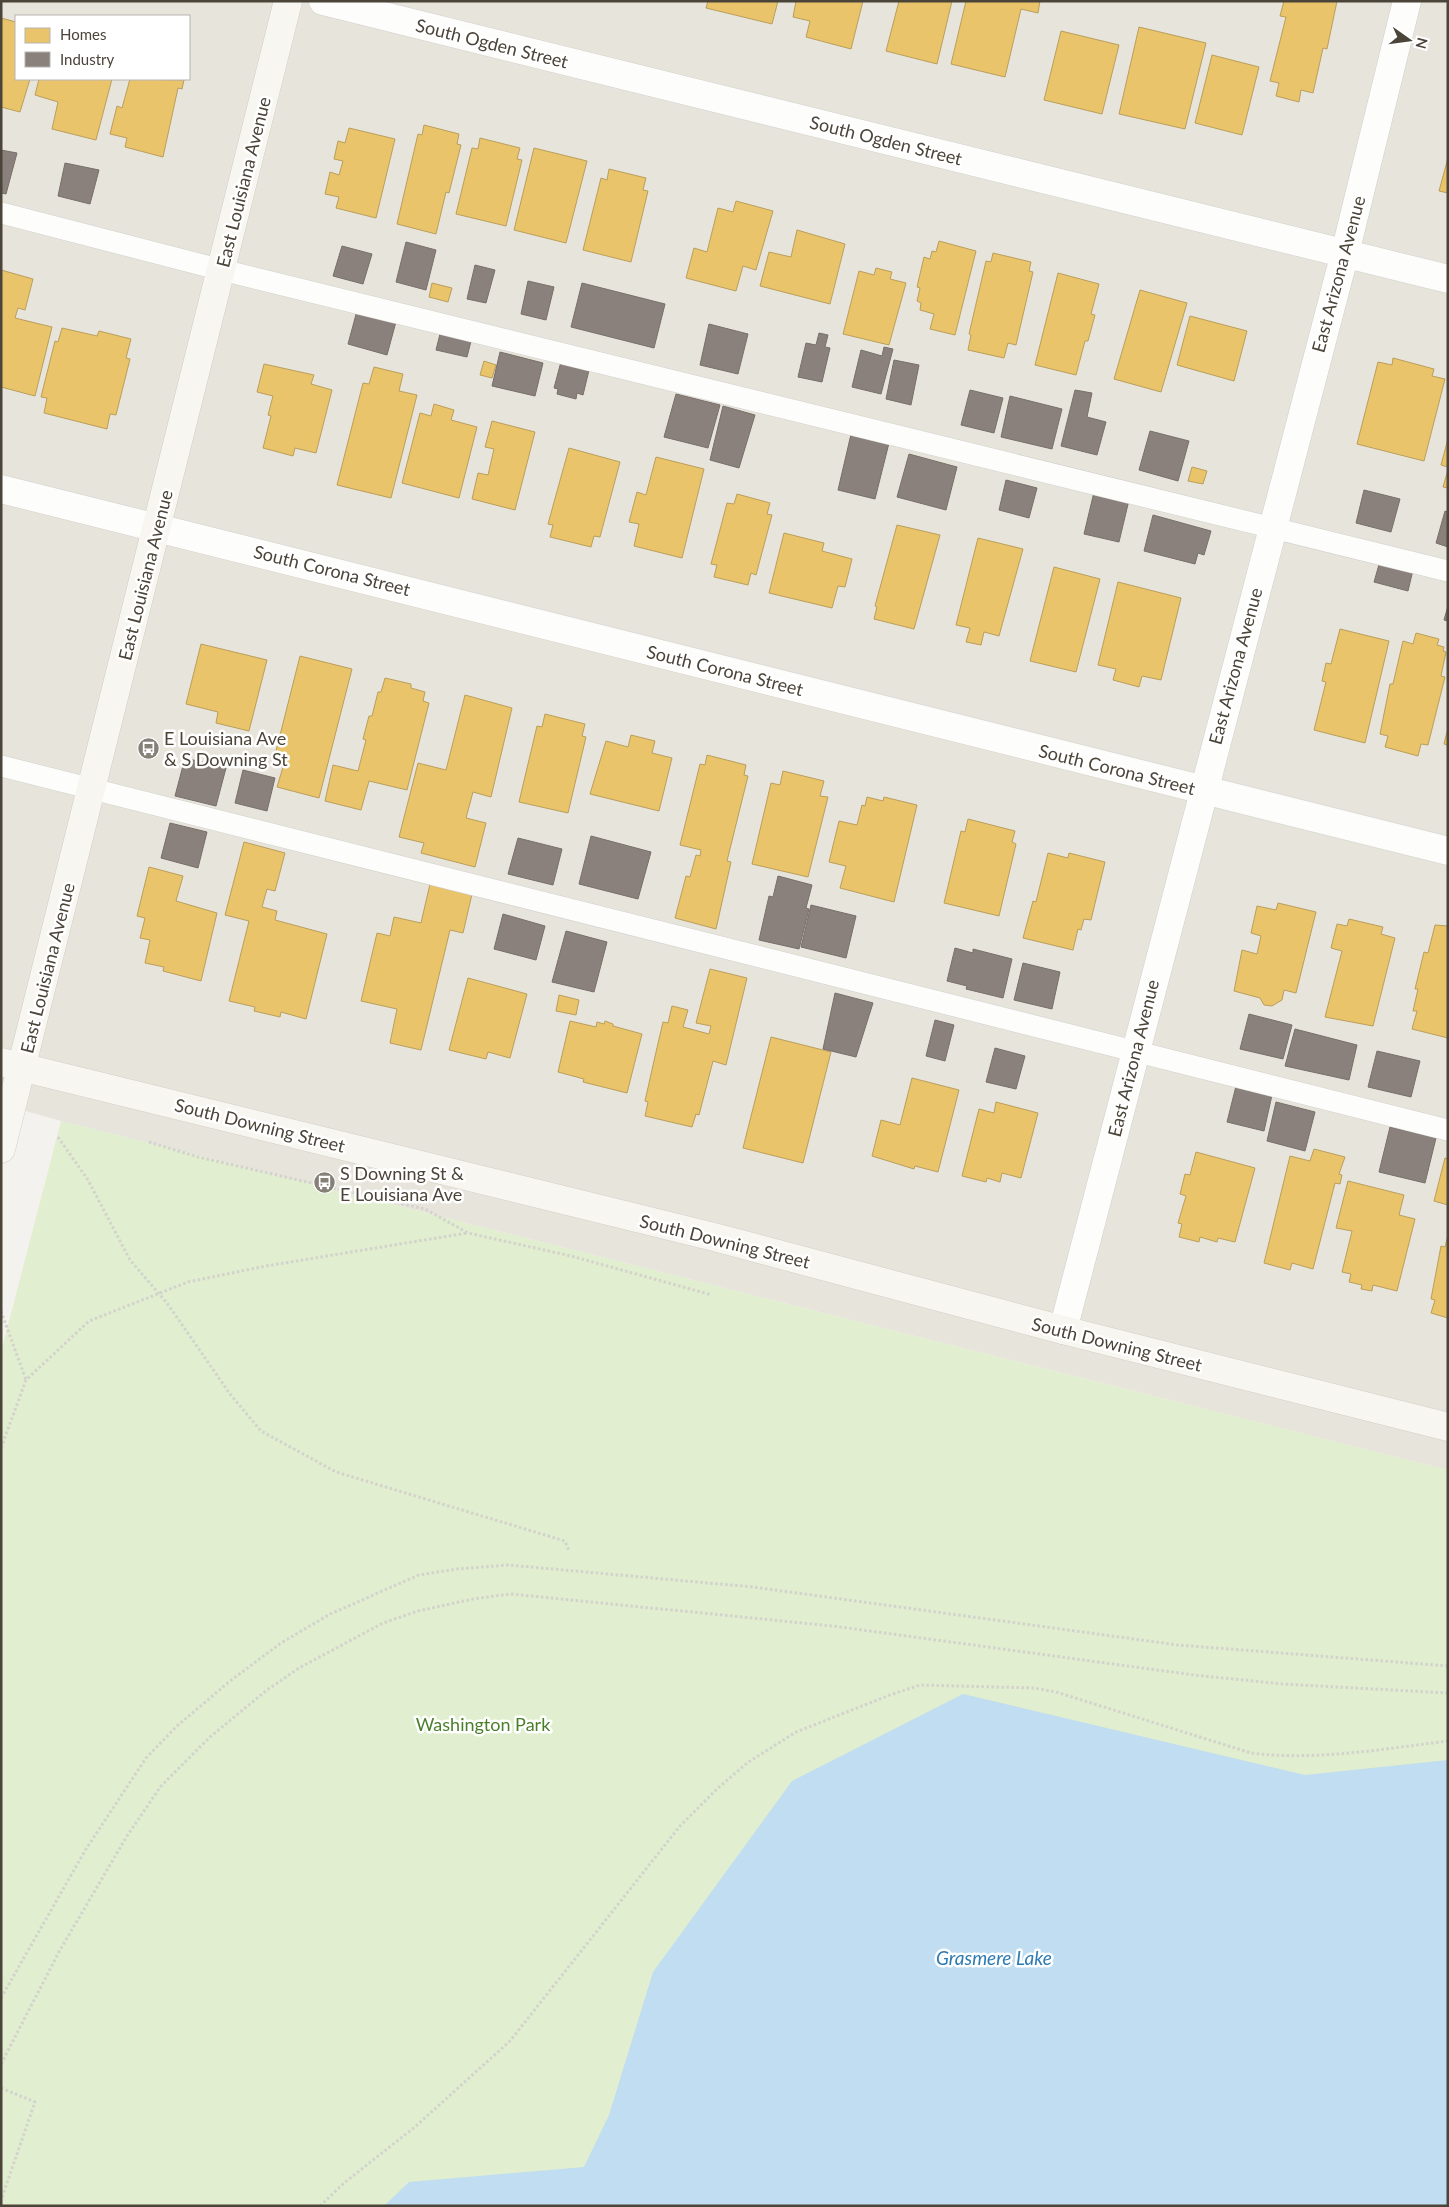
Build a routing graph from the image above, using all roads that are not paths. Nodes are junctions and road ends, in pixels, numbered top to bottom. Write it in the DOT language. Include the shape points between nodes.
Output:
graph roads {
  1 [pos="288,1"];
  2 [pos="323,1"];
  3 [pos="1407,1"];
  4 [pos="1,213"];
  5 [pos="1345,253"];
  6 [pos="222,270"];
  7 [pos="1448,279"];
  8 [pos="1,489"];
  9 [pos="156,526"];
  10 [pos="1271,526"];
  11 [pos="1448,571"];
  12 [pos="1,766"];
  13 [pos="92,789"];
  14 [pos="1202,790"];
  15 [pos="1448,851"];
  16 [pos="1135,1051"];
  17 [pos="11,1065"];
  18 [pos="1448,1130"];
  19 [pos="1,1149"];
  20 [pos="1063,1330"];
  21 [pos="1448,1428"];
  1 -- 6 [label="main road, East Louisiana Avenue"];
  2 -- 5 [label="street, South Ogden Street"];
  3 -- 5 [label="street, East Arizona Avenue"];
  4 -- 6 [label="lane"];
  5 -- 7 [label="street, South Ogden Street"];
  5 -- 10 [label="street, East Arizona Avenue"];
  6 -- 9 [label="main road, East Louisiana Avenue"];
  6 -- 10 [label="lane"];
  8 -- 9 [label="street, South Corona Street"];
  9 -- 13 [label="main road, East Louisiana Avenue"];
  9 -- 14 [label="street, South Corona Street"];
  10 -- 11 [label="lane"];
  10 -- 14 [label="street, East Arizona Avenue"];
  12 -- 13 [label="lane"];
  13 -- 16 [label="lane"];
  13 -- 17 [label="main road, East Louisiana Avenue"];
  14 -- 15 [label="street, South Corona Street"];
  14 -- 16 [label="street, East Arizona Avenue"];
  16 -- 18 [label="lane"];
  16 -- 20 [label="street, East Arizona Avenue"];
  17 -- 19 [label="main road, East Louisiana Avenue"];
  17 -- 20 [label="main road, South Downing Street" via="714,1237"];
  20 -- 21 [label="main road, South Downing Street"];
}
